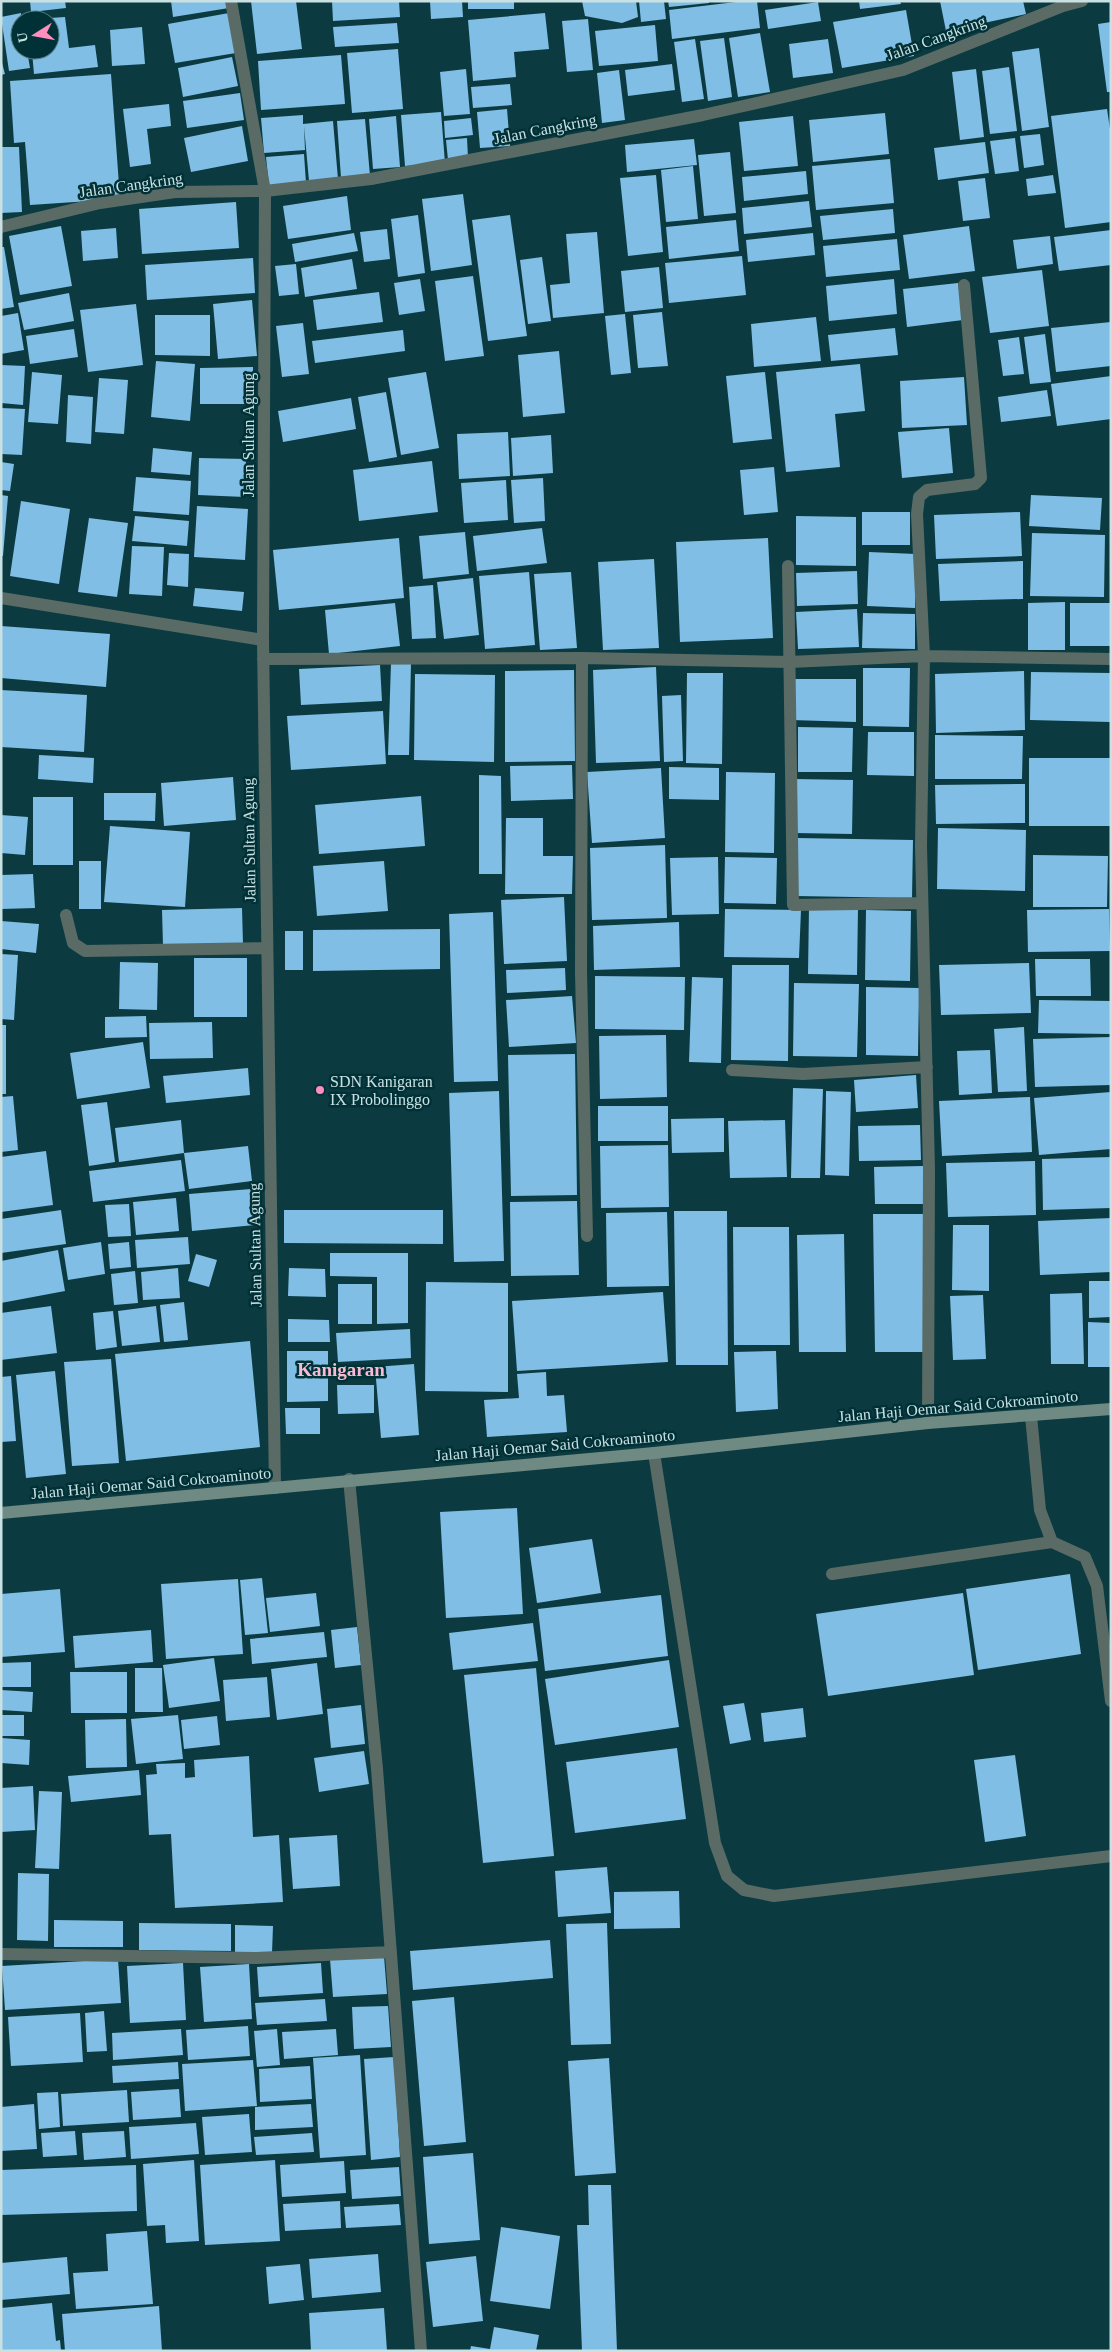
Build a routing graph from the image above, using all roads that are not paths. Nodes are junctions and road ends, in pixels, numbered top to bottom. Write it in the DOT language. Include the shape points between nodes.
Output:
graph roads {
  1 [pos="231,1"];
  2 [pos="1082,1"];
  3 [pos="266,192"];
  4 [pos="1,227"];
  5 [pos="964,285"];
  6 [pos="788,566"];
  7 [pos="1,598"];
  8 [pos="263,640"];
  9 [pos="924,656"];
  10 [pos="582,658"];
  11 [pos="263,659"];
  12 [pos="1111,659"];
  13 [pos="789,662"];
  14 [pos="922,903"];
  15 [pos="66,915"];
  16 [pos="266,948"];
  17 [pos="927,1067"];
  18 [pos="732,1070"];
  19 [pos="586,1236"];
  20 [pos="1111,1409"];
  21 [pos="1031,1416"];
  22 [pos="928,1423"];
  23 [pos="654,1452"];
  24 [pos="349,1479"];
  25 [pos="276,1488"];
  26 [pos="1,1513"];
  27 [pos="1052,1542"];
  28 [pos="832,1574"];
  29 [pos="1111,1701"];
  30 [pos="1111,1856"];
  31 [pos="391,1952"];
  32 [pos="1,1954"];
  33 [pos="421,2351"];
  1 -- 3 [label="street, Jalan Sultan Agung"];
  2 -- 3 [label="street, Jalan Cangkring" via="903,70 703,114 371,179"];
  3 -- 4 [label="street, Jalan Cangkring" via="175,192 100,203"];
  3 -- 8 [label="street, Jalan Sultan Agung"];
  5 -- 9 [label="street" via="981,478 976,484 927,490 919,497 917,514"];
  6 -- 13 [label="street"];
  7 -- 8 [label="street"];
  8 -- 11 [label="street, Jalan Sultan Agung"];
  9 -- 12 [label="street"];
  9 -- 13 [label="street"];
  9 -- 14 [label="street"];
  10 -- 11 [label="street"];
  10 -- 13 [label="street"];
  10 -- 19 [label="street" via="581,972"];
  11 -- 16 [label="street, Jalan Sultan Agung"];
  13 -- 14 [label="street" via="793,905"];
  14 -- 17 [label="street"];
  15 -- 16 [label="street" via="73,943 85,951"];
  16 -- 25 [label="street, Jalan Sultan Agung"];
  17 -- 18 [label="street" via="804,1074"];
  17 -- 22 [label="street"];
  20 -- 21 [label="main road, Jalan Haji Oemar Said Cokroaminoto"];
  21 -- 22 [label="main road, Jalan Haji Oemar Said Cokroaminoto"];
  21 -- 27 [label="street" via="1040,1510"];
  22 -- 23 [label="main road, Jalan Haji Oemar Said Cokroaminoto"];
  23 -- 24 [label="main road, Jalan Haji Oemar Said Cokroaminoto"];
  23 -- 30 [label="street" via="715,1843 727,1876 744,1890 774,1896"];
  24 -- 25 [label="main road, Jalan Haji Oemar Said Cokroaminoto"];
  24 -- 31 [label="street"];
  25 -- 26 [label="main road, Jalan Haji Oemar Said Cokroaminoto"];
  27 -- 28 [label="street"];
  27 -- 29 [label="street" via="1085,1557 1097,1586"];
  31 -- 32 [label="street" via="256,1958"];
  31 -- 33 [label="street"];
}
